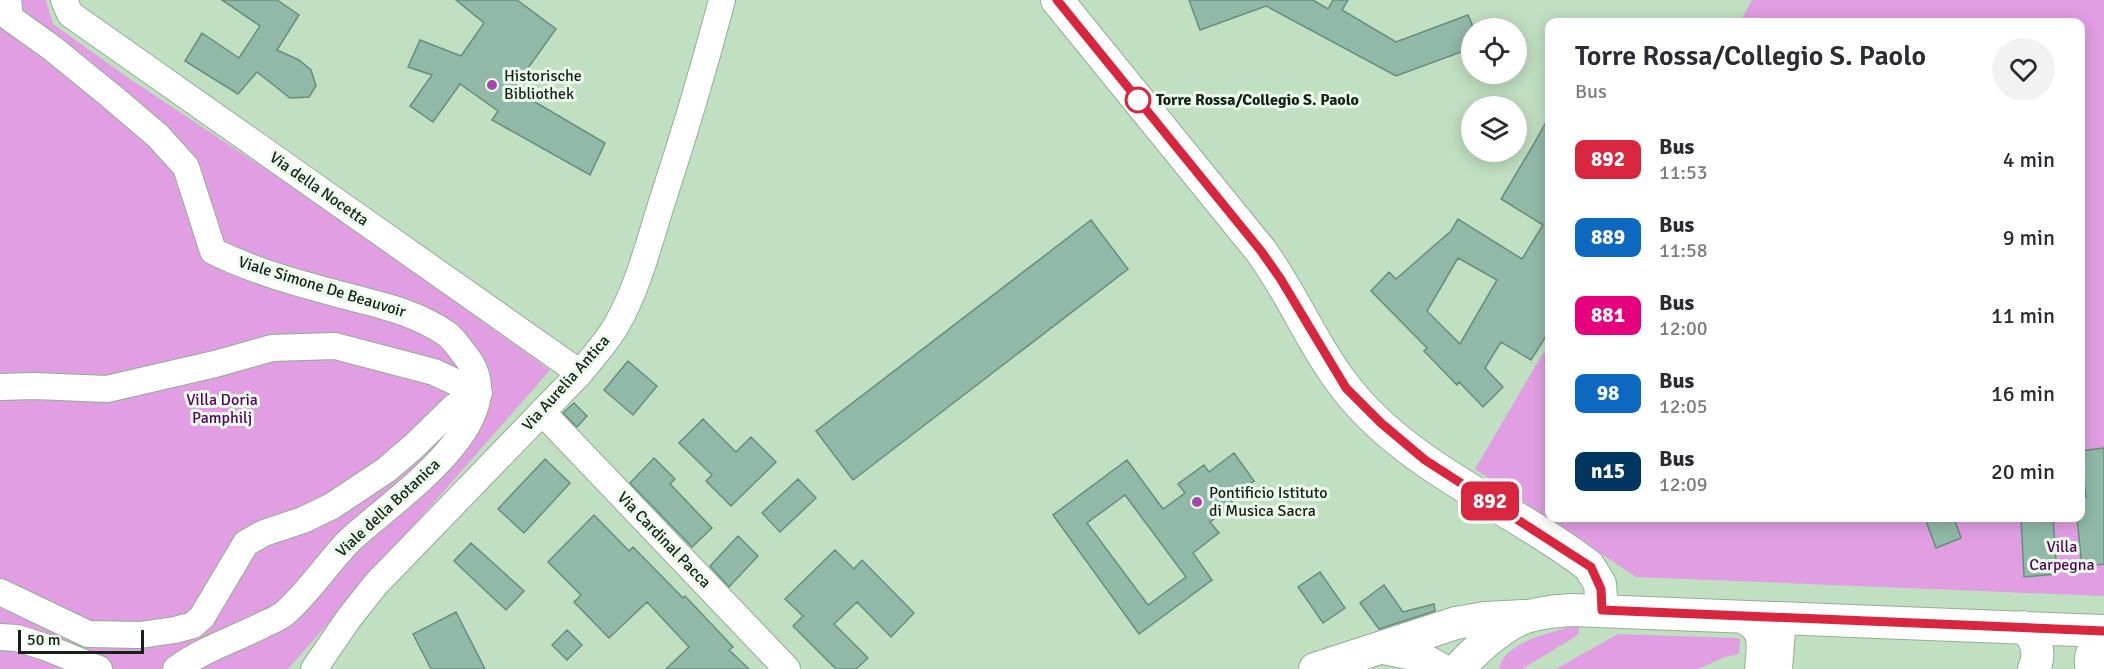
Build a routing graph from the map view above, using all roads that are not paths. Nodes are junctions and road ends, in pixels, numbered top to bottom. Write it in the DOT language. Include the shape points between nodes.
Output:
graph roads {
  1 [pos="44,0"];
  2 [pos="64,0"];
  3 [pos="722,0"];
  4 [pos="1057,0"];
  5 [pos="6,13"];
  6 [pos="580,373"];
  7 [pos="0,387"];
  8 [pos="476,404"];
  9 [pos="542,412"];
  10 [pos="0,592"];
  11 [pos="0,604"];
  12 [pos="1602,610"];
  13 [pos="1742,617"];
  14 [pos="1783,619"];
  15 [pos="1519,621"];
  16 [pos="2024,627"];
  17 [pos="2104,632"];
  18 [pos="0,637"];
  19 [pos="45,647"];
  20 [pos="1384,648"];
  21 [pos="99,669"];
  22 [pos="176,669"];
  23 [pos="314,669"];
  24 [pos="787,669"];
  25 [pos="1315,669"];
  26 [pos="1440,669"];
  27 [pos="1458,669"];
  28 [pos="1486,669"];
  29 [pos="1761,669"];
  30 [pos="1779,669"];
  31 [pos="2034,669"];
  32 [pos="2092,669"];
  1 -- 2 [label="street"];
  2 -- 6 [label="street, Via della Nocetta" via="70,14"];
  3 -- 6 [label="street, Via Aurelia Antica" via="699,86 626,305 609,337"];
  4 -- 12 [label="main road" via="1261,251 1346,388 1425,460 1591,567 1601,589"];
  5 -- 8 [label="street, Viale Simone De Beauvoir" via="158,136 186,167 213,251 236,263 409,313 449,335 478,375"];
  6 -- 9 [label="street, Via Aurelia Antica"];
  7 -- 8 [label="street" via="107,389 272,348 335,346 434,372"];
  8 -- 10 [label="street" via="454,407 386,470 332,506 246,543 202,616 192,625 140,635 88,634"];
  8 -- 22 [label="street, Viale della Botanica" via="434,469 349,542 284,614"];
  9 -- 23 [label="street, Via Aurelia Antica" via="376,584"];
  9 -- 24 [label="street, Via Cardinal Pacca"];
  11 -- 19 [label="street"];
  12 -- 13 [label="main road"];
  12 -- 15 [label="main road" via="1562,611"];
  13 -- 14 [label="main road"];
  13 -- 29 [label="main road" via="1760,630"];
  14 -- 16 [label="main road"];
  14 -- 30 [label="street"];
  15 -- 20 [label="main road" via="1501,616 1471,620"];
  15 -- 27 [label="main road" via="1477,650"];
  15 -- 28 [label="main road" via="1502,632 1491,648"];
  16 -- 17 [label="main road"];
  16 -- 31 [label="main road" via="2037,646"];
  17 -- 32 [label="main road" via="2092,651"];
  18 -- 19 [label="street"];
  19 -- 21 [label="street"];
  20 -- 25 [label="main road"];
  20 -- 26 [label="main road" via="1413,654"];
}
